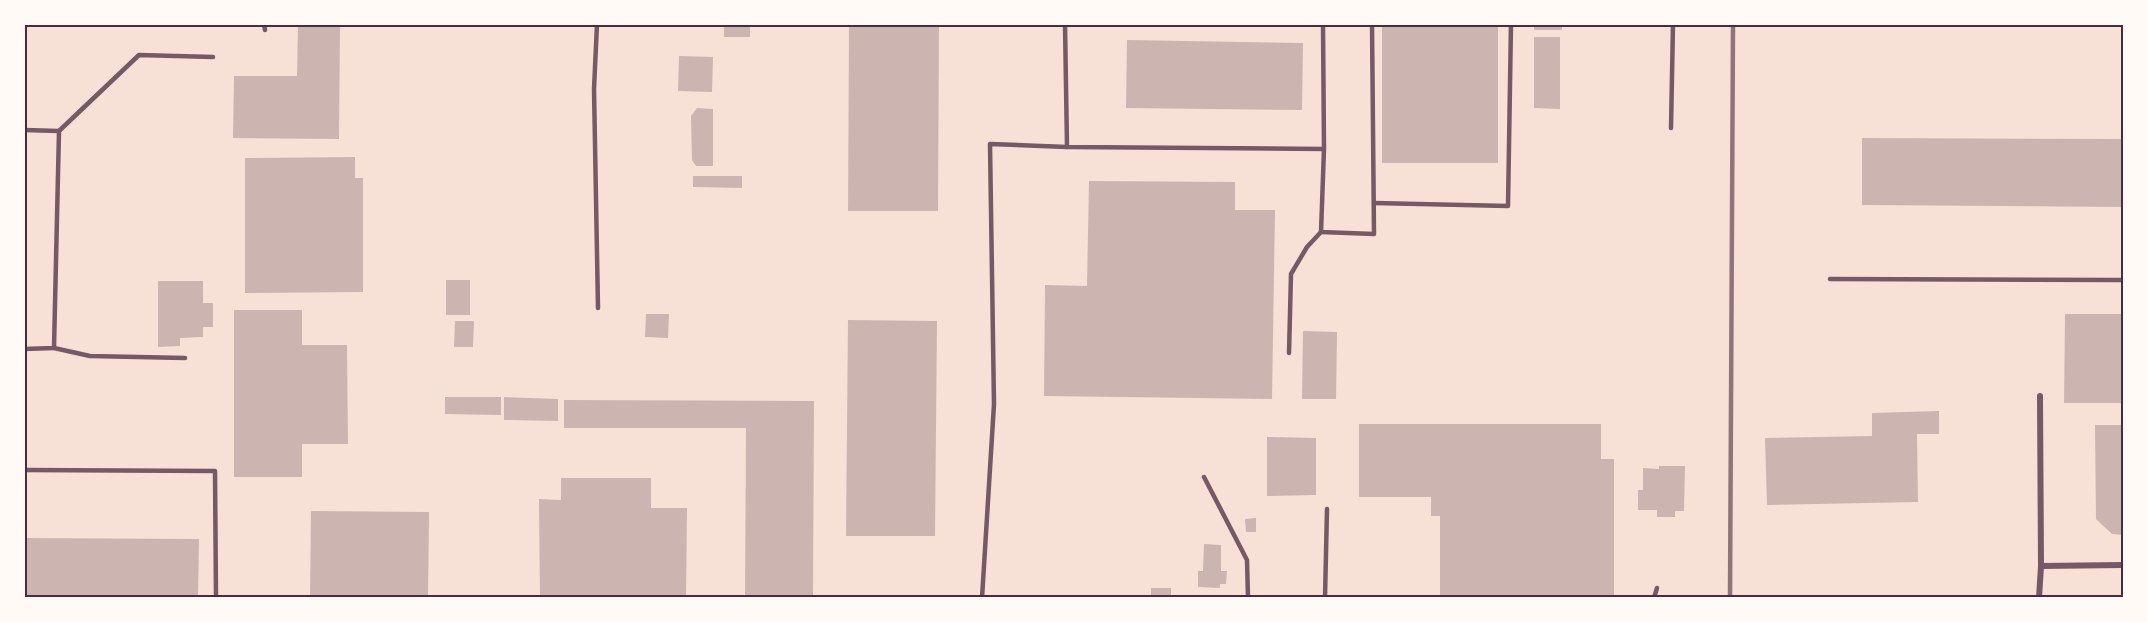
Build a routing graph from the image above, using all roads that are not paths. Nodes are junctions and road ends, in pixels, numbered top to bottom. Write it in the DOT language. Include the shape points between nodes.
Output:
graph roads {
  1 [pos="597,24"];
  2 [pos="1065,24"];
  3 [pos="1323,24"];
  4 [pos="1372,24"];
  5 [pos="1511,24"];
  6 [pos="1673,24"];
  7 [pos="213,57"];
  8 [pos="1671,128"];
  9 [pos="24,130"];
  10 [pos="60,131"];
  11 [pos="1066,147"];
  12 [pos="1324,149"];
  13 [pos="1374,203"];
  14 [pos="1320,232"];
  15 [pos="1830,279"];
  16 [pos="2123,280"];
  17 [pos="598,308"];
  18 [pos="54,348"];
  19 [pos="24,349"];
  20 [pos="1289,354"];
  21 [pos="185,357"];
  22 [pos="2040,396"];
  23 [pos="24,470"];
  24 [pos="1204,477"];
  25 [pos="1327,509"];
  26 [pos="2123,565"];
  27 [pos="2041,566"];
  28 [pos="1657,588"];
  29 [pos="216,598"];
  30 [pos="982,598"];
  31 [pos="1248,598"];
  32 [pos="1325,598"];
  33 [pos="1654,598"];
  34 [pos="2038,598"];
  1 -- 17 [label="lane" via="594,89"];
  2 -- 11 [label="lane"];
  3 -- 12 [label="lane"];
  4 -- 13 [label="lane"];
  5 -- 13 [label="lane" via="1508,206"];
  6 -- 8 [label="lane"];
  7 -- 10 [label="lane" via="139,55"];
  9 -- 10 [label="lane"];
  10 -- 18 [label="lane"];
  11 -- 12 [label="lane"];
  11 -- 30 [label="lane" via="990,144 994,404"];
  12 -- 14 [label="lane"];
  13 -- 14 [label="lane" via="1374,234"];
  14 -- 20 [label="lane" via="1291,274"];
  15 -- 16 [label="lane"];
  18 -- 19 [label="lane"];
  18 -- 21 [label="lane" via="90,356"];
  22 -- 27 [label="street"];
  23 -- 29 [label="lane" via="215,471"];
  24 -- 31 [label="lane" via="1247,560"];
  25 -- 32 [label="lane"];
  26 -- 27 [label="street"];
  27 -- 34 [label="street"];
  28 -- 33 [label="lane"];
}
